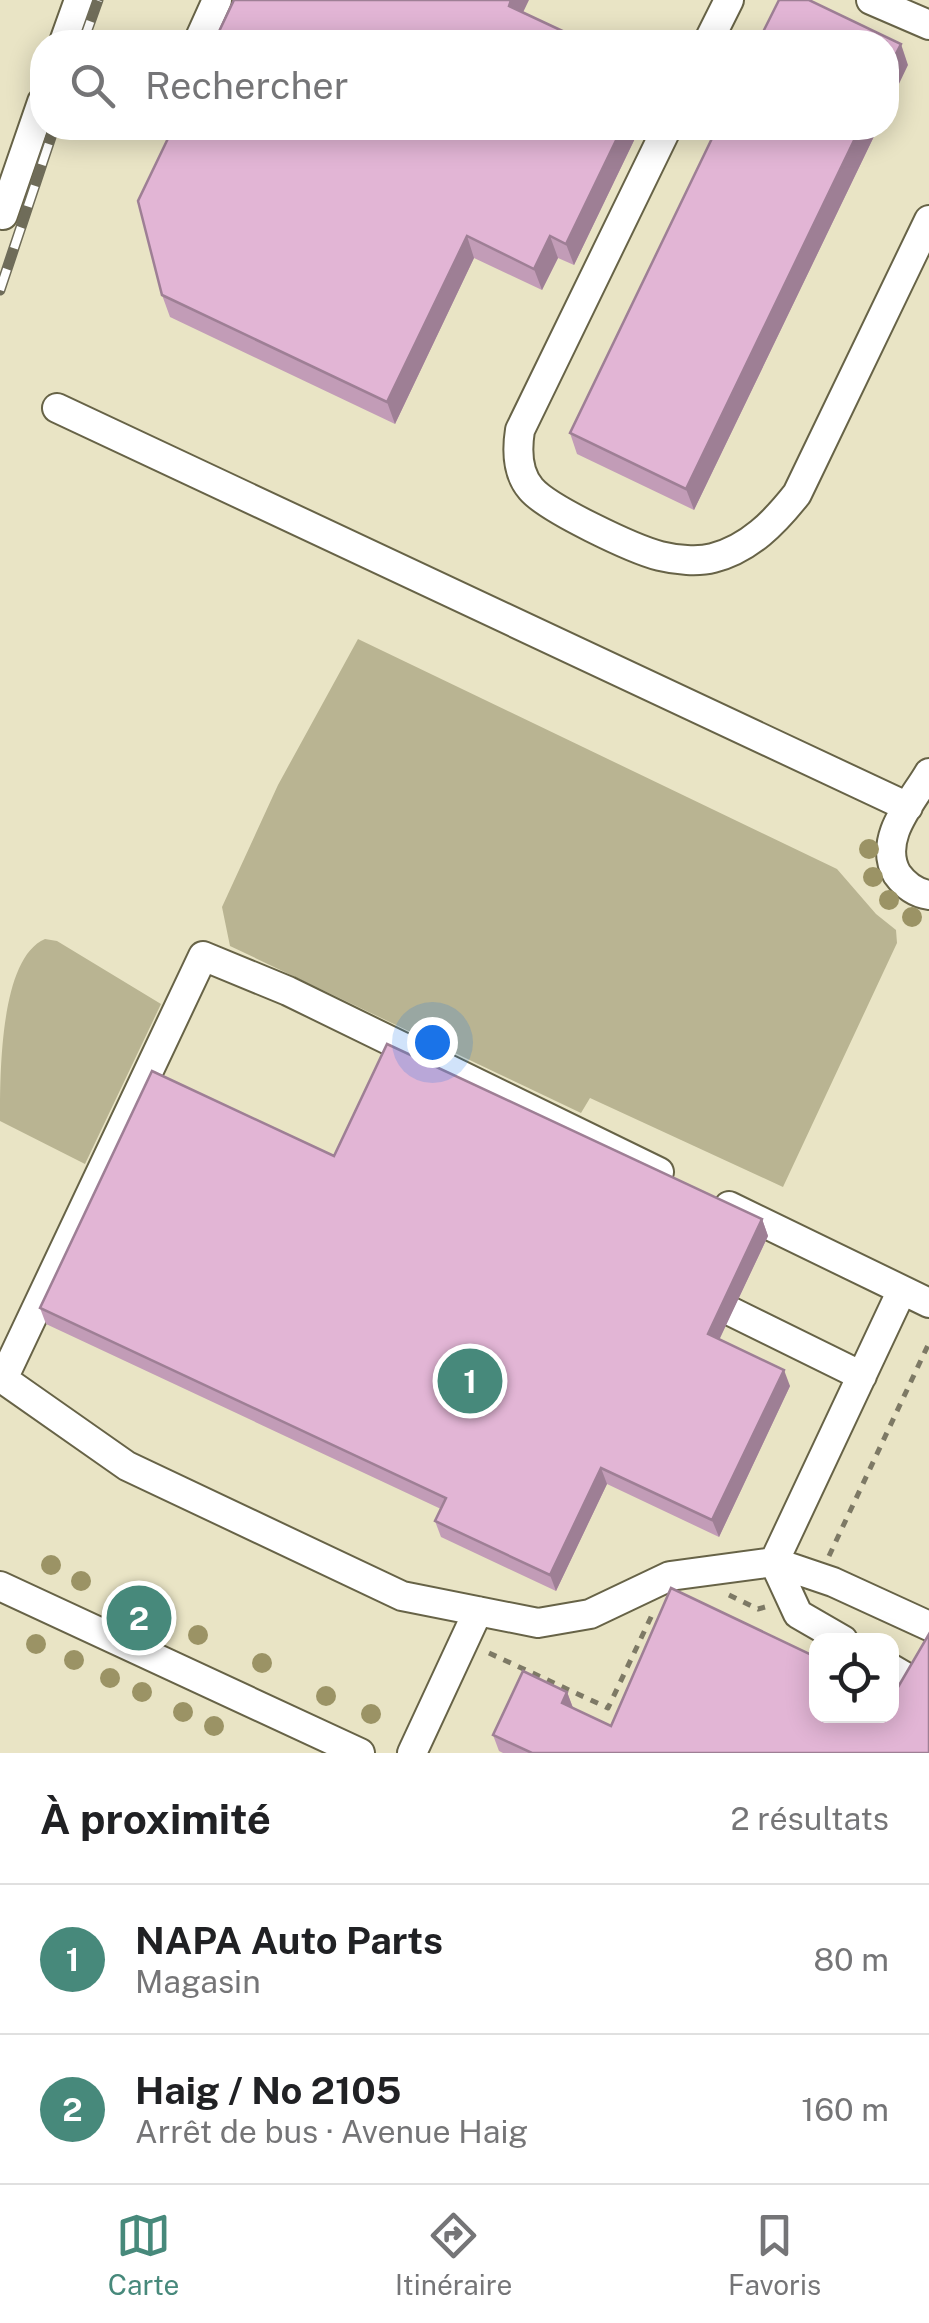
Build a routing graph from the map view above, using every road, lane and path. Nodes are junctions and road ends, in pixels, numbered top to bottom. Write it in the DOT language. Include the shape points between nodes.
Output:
graph roads {
  1 [pos="79,0"];
  2 [pos="217,0"];
  3 [pos="728,0"];
  4 [pos="871,0"];
  5 [pos="929,25"];
  6 [pos="68,30"];
  7 [pos="203,30"];
  8 [pos="714,30"];
  9 [pos="30,136"];
  10 [pos="661,140"];
  11 [pos="2,215"];
  12 [pos="929,220"];
  13 [pos="57,408"];
  14 [pos="929,773"];
  15 [pos="908,807"];
  16 [pos="929,895"];
  17 [pos="902,1290"];
  18 [pos="929,1303"];
  19 [pos="732,1312"];
  20 [pos="862,1376"];
  21 [pos="774,1562"];
  22 [pos="0,1586"];
  23 [pos="478,1611"];
  24 [pos="929,1626"];
  25 [pos="831,1633"];
  26 [pos="360,1753"];
  27 [pos="412,1753"];
  1 -- 6 [label="street"];
  2 -- 7 [label="street"];
  3 -- 8 [label="street"];
  4 -- 5 [label="street"];
  9 -- 11 [label="street"];
  10 -- 12 [label="street" via="518,446 529,488 549,504 658,556 712,559 778,518 797,494"];
  13 -- 15 [label="street"];
  14 -- 15 [label="street"];
  15 -- 16 [label="street" via="892,836 893,864 910,888"];
  17 -- 18 [label="street"];
  17 -- 20 [label="street"];
  17 -- 23 [label="street" via="288,991 203,956 3,1379 127,1466 402,1596"];
  19 -- 20 [label="street"];
  20 -- 21 [label="street"];
  21 -- 23 [label="street" via="670,1576 590,1614 556,1620"];
  21 -- 24 [label="street"];
  21 -- 25 [label="street" via="798,1614"];
  22 -- 26 [label="street"];
  23 -- 27 [label="street"];
}
